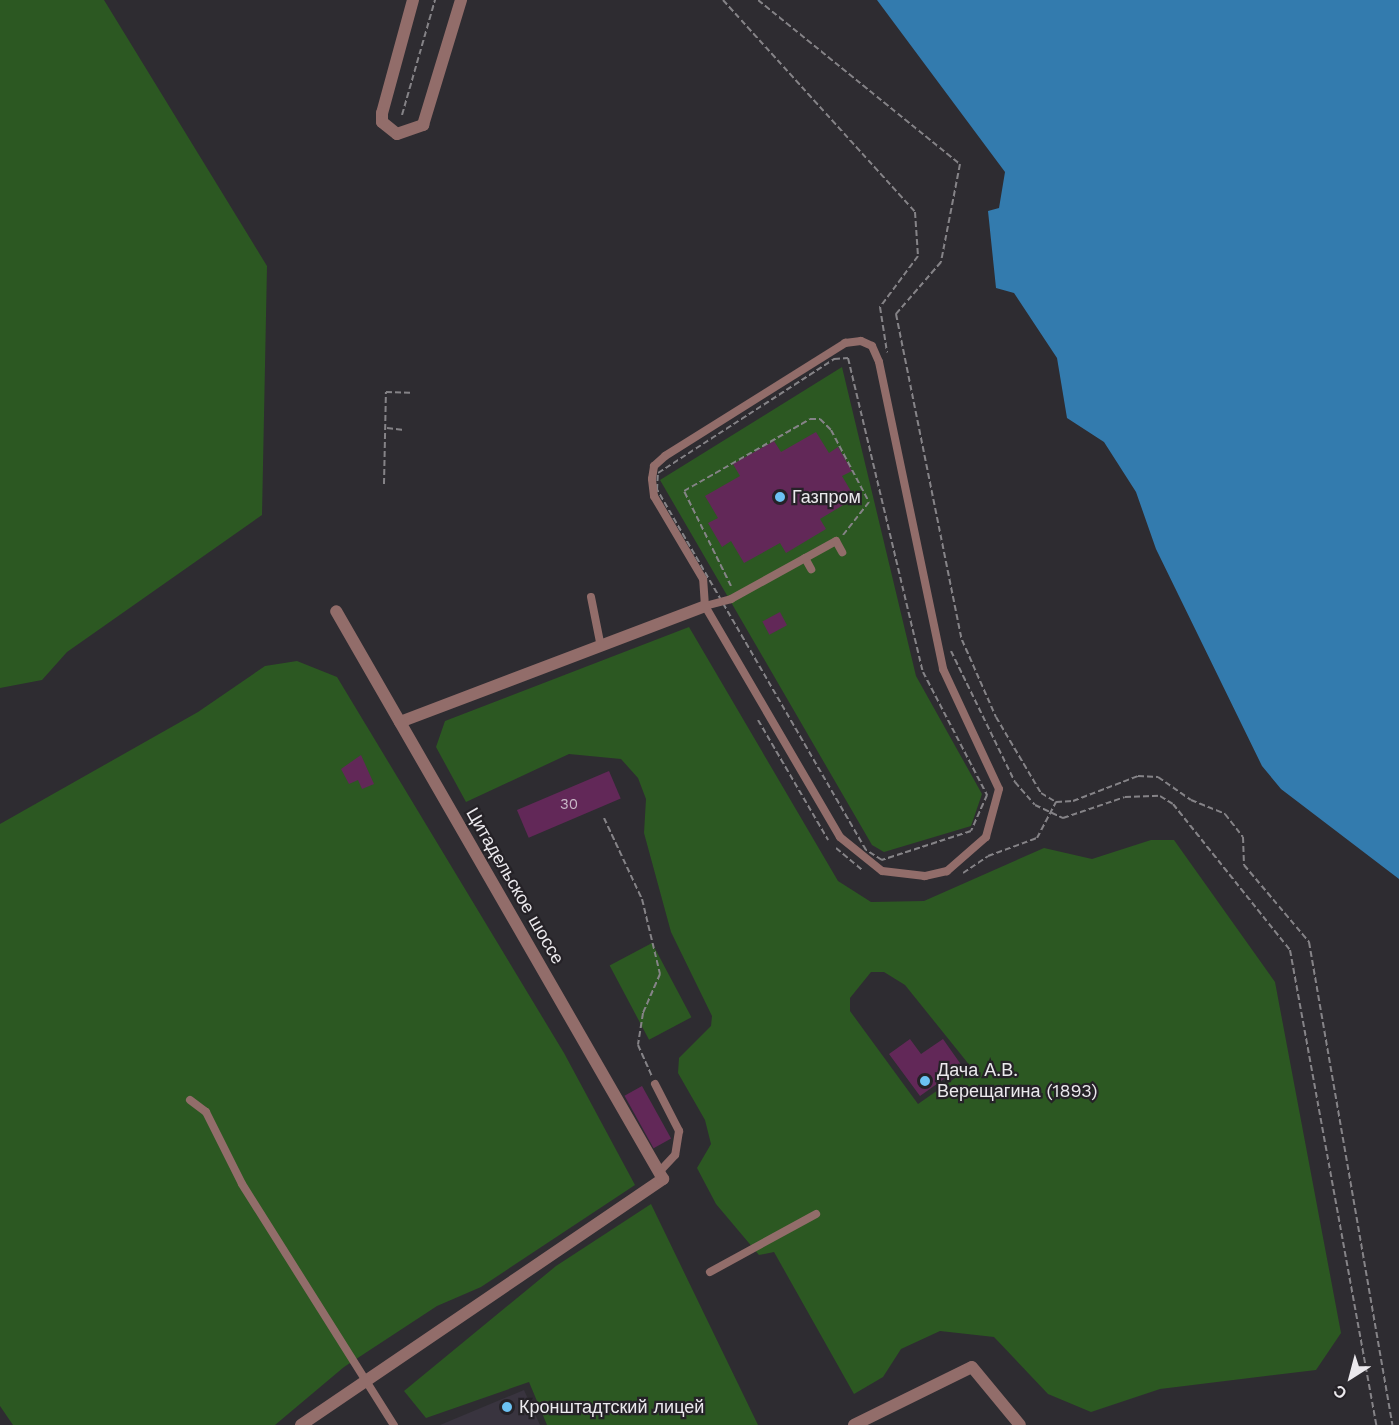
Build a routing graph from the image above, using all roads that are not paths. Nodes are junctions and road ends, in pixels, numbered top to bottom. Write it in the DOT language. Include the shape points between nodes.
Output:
graph roads {
  1 [pos="413,0"];
  2 [pos="461,0"];
  3 [pos="842,552"];
  4 [pos="805,558"];
  5 [pos="811,568"];
  6 [pos="591,597"];
  7 [pos="705,606"];
  8 [pos="336,611"];
  9 [pos="601,647"];
  10 [pos="400,722"];
  11 [pos="655,1084"];
  12 [pos="190,1100"];
  13 [pos="661,1176"];
  14 [pos="816,1214"];
  15 [pos="710,1272"];
  16 [pos="367,1379"];
  17 [pos="301,1425"];
  18 [pos="394,1425"];
  19 [pos="854,1425"];
  20 [pos="1020,1425"];
  1 -- 2 [label="street" via="382,122 397,134 423,125"];
  3 -- 4 [label="lane" via="836,541"];
  4 -- 5 [label="lane"];
  4 -- 7 [label="lane" via="736,596"];
  6 -- 9 [label="lane"];
  7 -- 7 [label="lane" via="840,837 882,871 903,876 947,871 968,857 986,837 999,789 991,761 943,669 872,346 845,343 654,466 654,496 703,579"];
  7 -- 9 [label="street"];
  8 -- 10 [label="street, Цитадельское шоссе"];
  9 -- 10 [label="street"];
  10 -- 13 [label="street, Цитадельское шоссе"];
  11 -- 13 [label="lane" via="679,1131 675,1155"];
  12 -- 16 [label="lane" via="206,1112 242,1184"];
  13 -- 16 [label="street"];
  14 -- 15 [label="lane"];
  16 -- 17 [label="street"];
  16 -- 18 [label="lane"];
  19 -- 20 [label="street" via="972,1367"];
}
